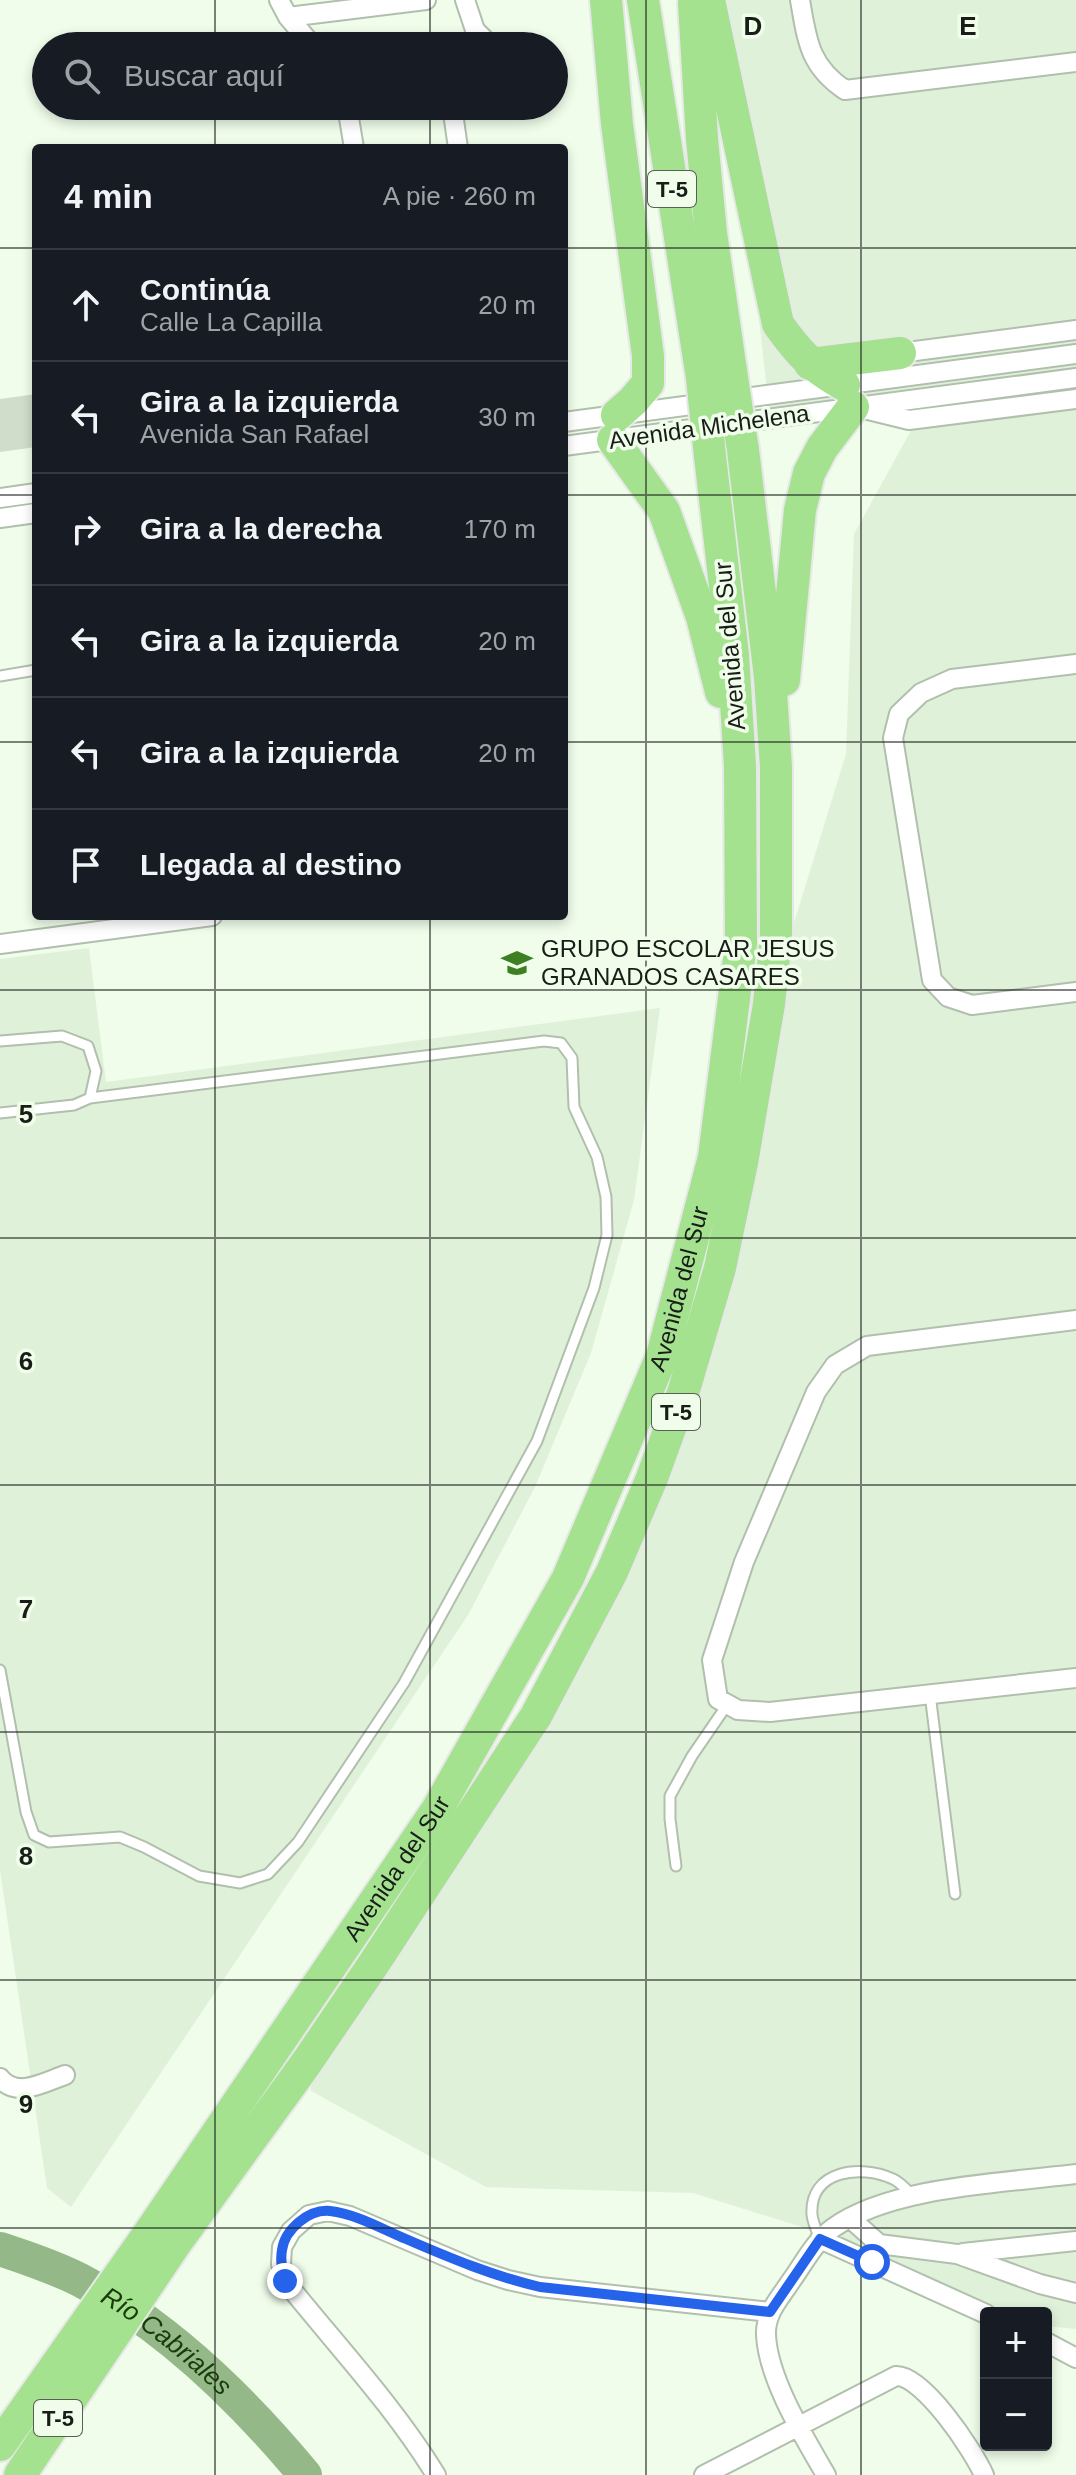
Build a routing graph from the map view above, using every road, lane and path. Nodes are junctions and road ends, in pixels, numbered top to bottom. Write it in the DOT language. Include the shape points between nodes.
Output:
graph roads {
  1 [pos="426,0"];
  2 [pos="465,0"];
  3 [pos="606,0"];
  4 [pos="643,0"];
  5 [pos="680,0"];
  6 [pos="693,0"];
  7 [pos="709,0"];
  8 [pos="800,0"];
  9 [pos="284,8"];
  10 [pos="302,32"];
  11 [pos="477,32"];
  12 [pos="1076,62"];
  13 [pos="349,120"];
  14 [pos="454,120"];
  15 [pos="702,139"];
  16 [pos="353,144"];
  17 [pos="457,144"];
  18 [pos="1076,330"];
  19 [pos="900,353"];
  20 [pos="1076,354"];
  21 [pos="810,364"];
  22 [pos="716,374"];
  23 [pos="1076,378"];
  24 [pos="848,396"];
  25 [pos="1076,399"];
  26 [pos="568,422"];
  27 [pos="615,428"];
  28 [pos="568,445"];
  29 [pos="32,494"];
  30 [pos="0,498"];
  31 [pos="32,514"];
  32 [pos="0,518"];
  33 [pos="1076,664"];
  34 [pos="32,671"];
  35 [pos="0,676"];
  36 [pos="740,766"];
  37 [pos="776,767"];
  38 [pos="182,920"];
  39 [pos="0,944"];
  40 [pos="1076,992"];
  41 [pos="0,1041"];
  42 [pos="90,1098"];
  43 [pos="0,1113"];
  44 [pos="1076,1320"];
  45 [pos="0,1670"];
  46 [pos="1076,1678"];
  47 [pos="930,1694"];
  48 [pos="727,1705"];
  49 [pos="676,1866"];
  50 [pos="955,1894"];
  51 [pos="65,2075"];
  52 [pos="0,2078"];
  53 [pos="1076,2174"];
  54 [pos="912,2195"];
  55 [pos="850,2218"];
  56 [pos="162,2238"];
  57 [pos="820,2239"];
  58 [pos="1076,2241"];
  59 [pos="957,2254"];
  60 [pos="1076,2293"];
  61 [pos="980,2311"];
  62 [pos="770,2312"];
  63 [pos="1052,2345"];
  64 [pos="1076,2358"];
  65 [pos="11,2421"];
  66 [pos="797,2425"];
  67 [pos="51,2428"];
  68 [pos="0,2445"];
  69 [pos="20,2475"];
  70 [pos="33,2475"];
  71 [pos="436,2475"];
  72 [pos="704,2475"];
  73 [pos="826,2475"];
  74 [pos="984,2475"];
  1 -- 9 [label="street"];
  2 -- 11 [label="street"];
  3 -- 27 [label="highway" via="648,356 648,383"];
  4 -- 22 [label="highway, Avenida del Sur / T-5"];
  5 -- 15 [label="highway"];
  6 -- 15 [label="highway"];
  7 -- 21 [label="highway" via="778,324"];
  8 -- 12 [label="street" via="814,57 826,77 845,90"];
  9 -- 10 [label="street"];
  13 -- 16 [label="street"];
  14 -- 17 [label="street"];
  15 -- 22 [label="highway, Avenida del Sur / T-5"];
  18 -- 19 [label="street"];
  19 -- 21 [label="highway"];
  19 -- 24 [label="street, Avenida Michelena"];
  20 -- 24 [label="street, Avenida Michelena"];
  21 -- 24 [label="highway"];
  22 -- 36 [label="highway, Avenida del Sur / T-5, bridge" via="710,456"];
  22 -- 37 [label="highway, Avenida del Sur / T-5, bridge" via="743,450"];
  23 -- 24 [label="street, Avenida Michelena"];
  24 -- 25 [label="street, Avenida Michelena" via="909,420"];
  24 -- 27 [label="street, Avenida Michelena"];
  24 -- 27 [label="street, Avenida Michelena"];
  24 -- 37 [label="highway" via="809,473 800,510"];
  26 -- 27 [label="street, Avenida Michelena"];
  27 -- 28 [label="street, Avenida Michelena"];
  27 -- 36 [label="highway" via="664,511 702,617"];
  29 -- 30 [label="street"];
  31 -- 32 [label="street"];
  33 -- 40 [label="street" via="952,679 921,693 899,714 893,738 932,980 948,997 972,1005"];
  34 -- 35 [label="lane"];
  36 -- 56 [label="highway, Avenida del Sur / T-5" via="741,943 714,1157 662,1356 568,1578 437,1810"];
  37 -- 56 [label="highway, Avenida del Sur / T-5" via="776,936 742,1163 720,1268 652,1478 612,1572 536,1716 298,2074"];
  38 -- 39 [label="street"];
  41 -- 42 [label="lane" via="62,1036 88,1046 96,1071"];
  42 -- 43 [label="lane" via="74,1105"];
  42 -- 45 [label="lane" via="561,1043 572,1058 574,1107 597,1157 607,1235 594,1288 537,1441 404,1683 298,1842 268,1874 240,1883 199,1876 120,1837 49,1842 34,1835"];
  44 -- 48 [label="street" via="867,1346 835,1365 816,1392 750,1547 712,1660 718,1699"];
  46 -- 47 [label="street"];
  47 -- 48 [label="street" via="770,1712"];
  47 -- 50 [label="lane"];
  48 -- 49 [label="lane" via="670,1796"];
  51 -- 52 [label="street" via="24,2089 12,2088"];
  53 -- 54 [label="street"];
  54 -- 55 [label="street"];
  54 -- 57 [label="lane" via="879,2174 858,2169 839,2174 815,2195 812,2215"];
  55 -- 57 [label="street"];
  55 -- 59 [label="street" via="879,2244"];
  56 -- 65 [label="highway, Avenida del Sur / T-5" via="70,2343"];
  56 -- 67 [label="highway, Avenida del Sur / T-5" via="96,2361"];
  57 -- 61 [label="street"];
  57 -- 62 [label="street"];
  58 -- 59 [label="street"];
  59 -- 60 [label="street"];
  62 -- 66 [label="street" via="768,2351"];
  62 -- 71 [label="street" via="529,2285 477,2270 350,2216 328,2211 309,2215 282,2247 285,2281"];
  63 -- 64 [label="street"];
  65 -- 68 [label="highway, Avenida del Sur / T-5"];
  66 -- 72 [label="street"];
  66 -- 73 [label="street"];
  66 -- 74 [label="street" via="904,2376 961,2434"];
  67 -- 69 [label="highway, Avenida del Sur / T-5"];
  67 -- 70 [label="highway"];
}
